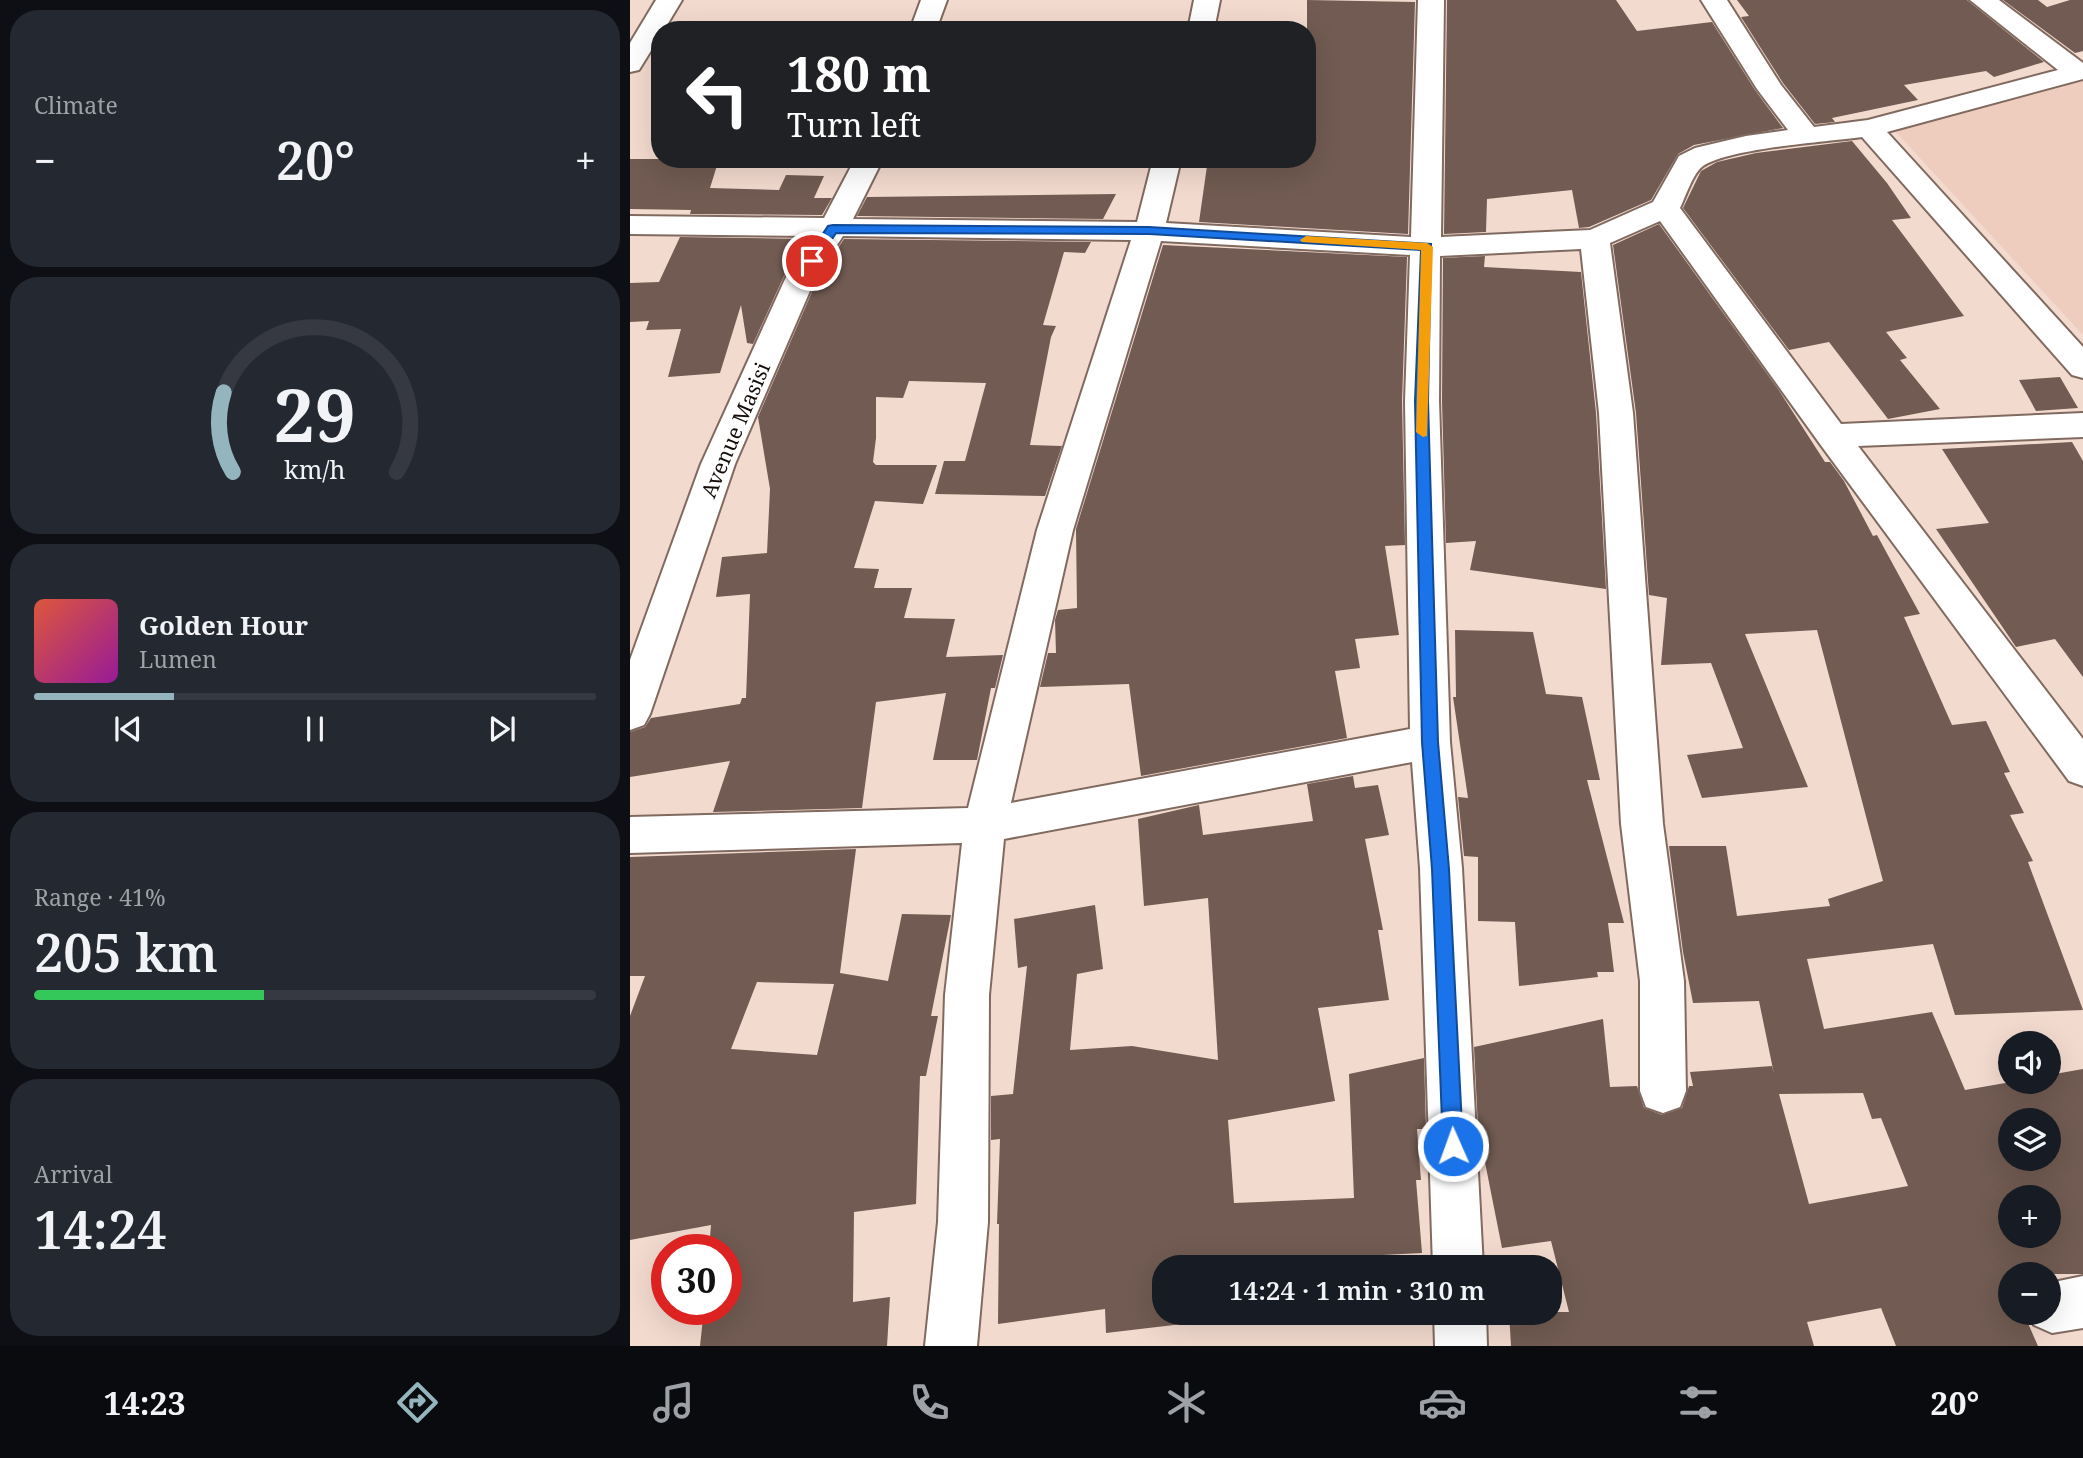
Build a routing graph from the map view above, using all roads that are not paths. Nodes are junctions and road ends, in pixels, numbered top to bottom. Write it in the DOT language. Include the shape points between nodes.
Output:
graph roads {
  1 [pos="669,0"];
  2 [pos="934,0"];
  3 [pos="1207,0"];
  4 [pos="1431,0"];
  5 [pos="1714,0"];
  6 [pos="1983,0"];
  7 [pos="656,21"];
  8 [pos="926,21"];
  9 [pos="1203,21"];
  10 [pos="651,30"];
  11 [pos="630,64"];
  12 [pos="2080,71"];
  13 [pos="1869,128"];
  14 [pos="1806,135"];
  15 [pos="864,168"];
  16 [pos="1165,168"];
  17 [pos="1665,208"];
  18 [pos="630,225"];
  19 [pos="833,229"];
  20 [pos="1149,231"];
  21 [pos="1595,239"];
  22 [pos="1427,247"];
  23 [pos="2083,367"];
  24 [pos="2083,425"];
  25 [pos="1832,436"];
  26 [pos="630,714"];
  27 [pos="1430,742"];
  28 [pos="2083,769"];
  29 [pos="985,825"];
  30 [pos="630,835"];
  31 [pos="1663,1091"];
  32 [pos="1457,1255"];
  33 [pos="1460,1325"];
  34 [pos="951,1346"];
  35 [pos="1461,1346"];
  1 -- 7 [label="main road"];
  2 -- 8 [label="main road"];
  3 -- 9 [label="main road"];
  4 -- 22 [label="main road"];
  5 -- 14 [label="main road" via="1757,70"];
  6 -- 12 [label="main road"];
  10 -- 11 [label="main road"];
  12 -- 13 [label="main road"];
  13 -- 14 [label="main road"];
  13 -- 23 [label="main road"];
  14 -- 17 [label="main road" via="1746,144 1689,162"];
  15 -- 19 [label="main road, Avenue Masisi"];
  16 -- 20 [label="main road"];
  17 -- 21 [label="main road"];
  17 -- 25 [label="main road"];
  18 -- 19 [label="main road"];
  19 -- 20 [label="main road"];
  19 -- 26 [label="main road, Avenue Masisi" via="801,277 718,464"];
  20 -- 22 [label="main road"];
  20 -- 29 [label="main road" via="1055,530"];
  21 -- 22 [label="main road"];
  21 -- 31 [label="main road" via="1616,413 1642,824 1662,981"];
  22 -- 27 [label="main road" via="1422,401"];
  24 -- 25 [label="main road"];
  25 -- 28 [label="main road"];
  27 -- 29 [label="main road"];
  27 -- 32 [label="main road"];
  29 -- 30 [label="main road"];
  29 -- 34 [label="main road" via="967,995 963,1222"];
  33 -- 35 [label="main road"];
}
